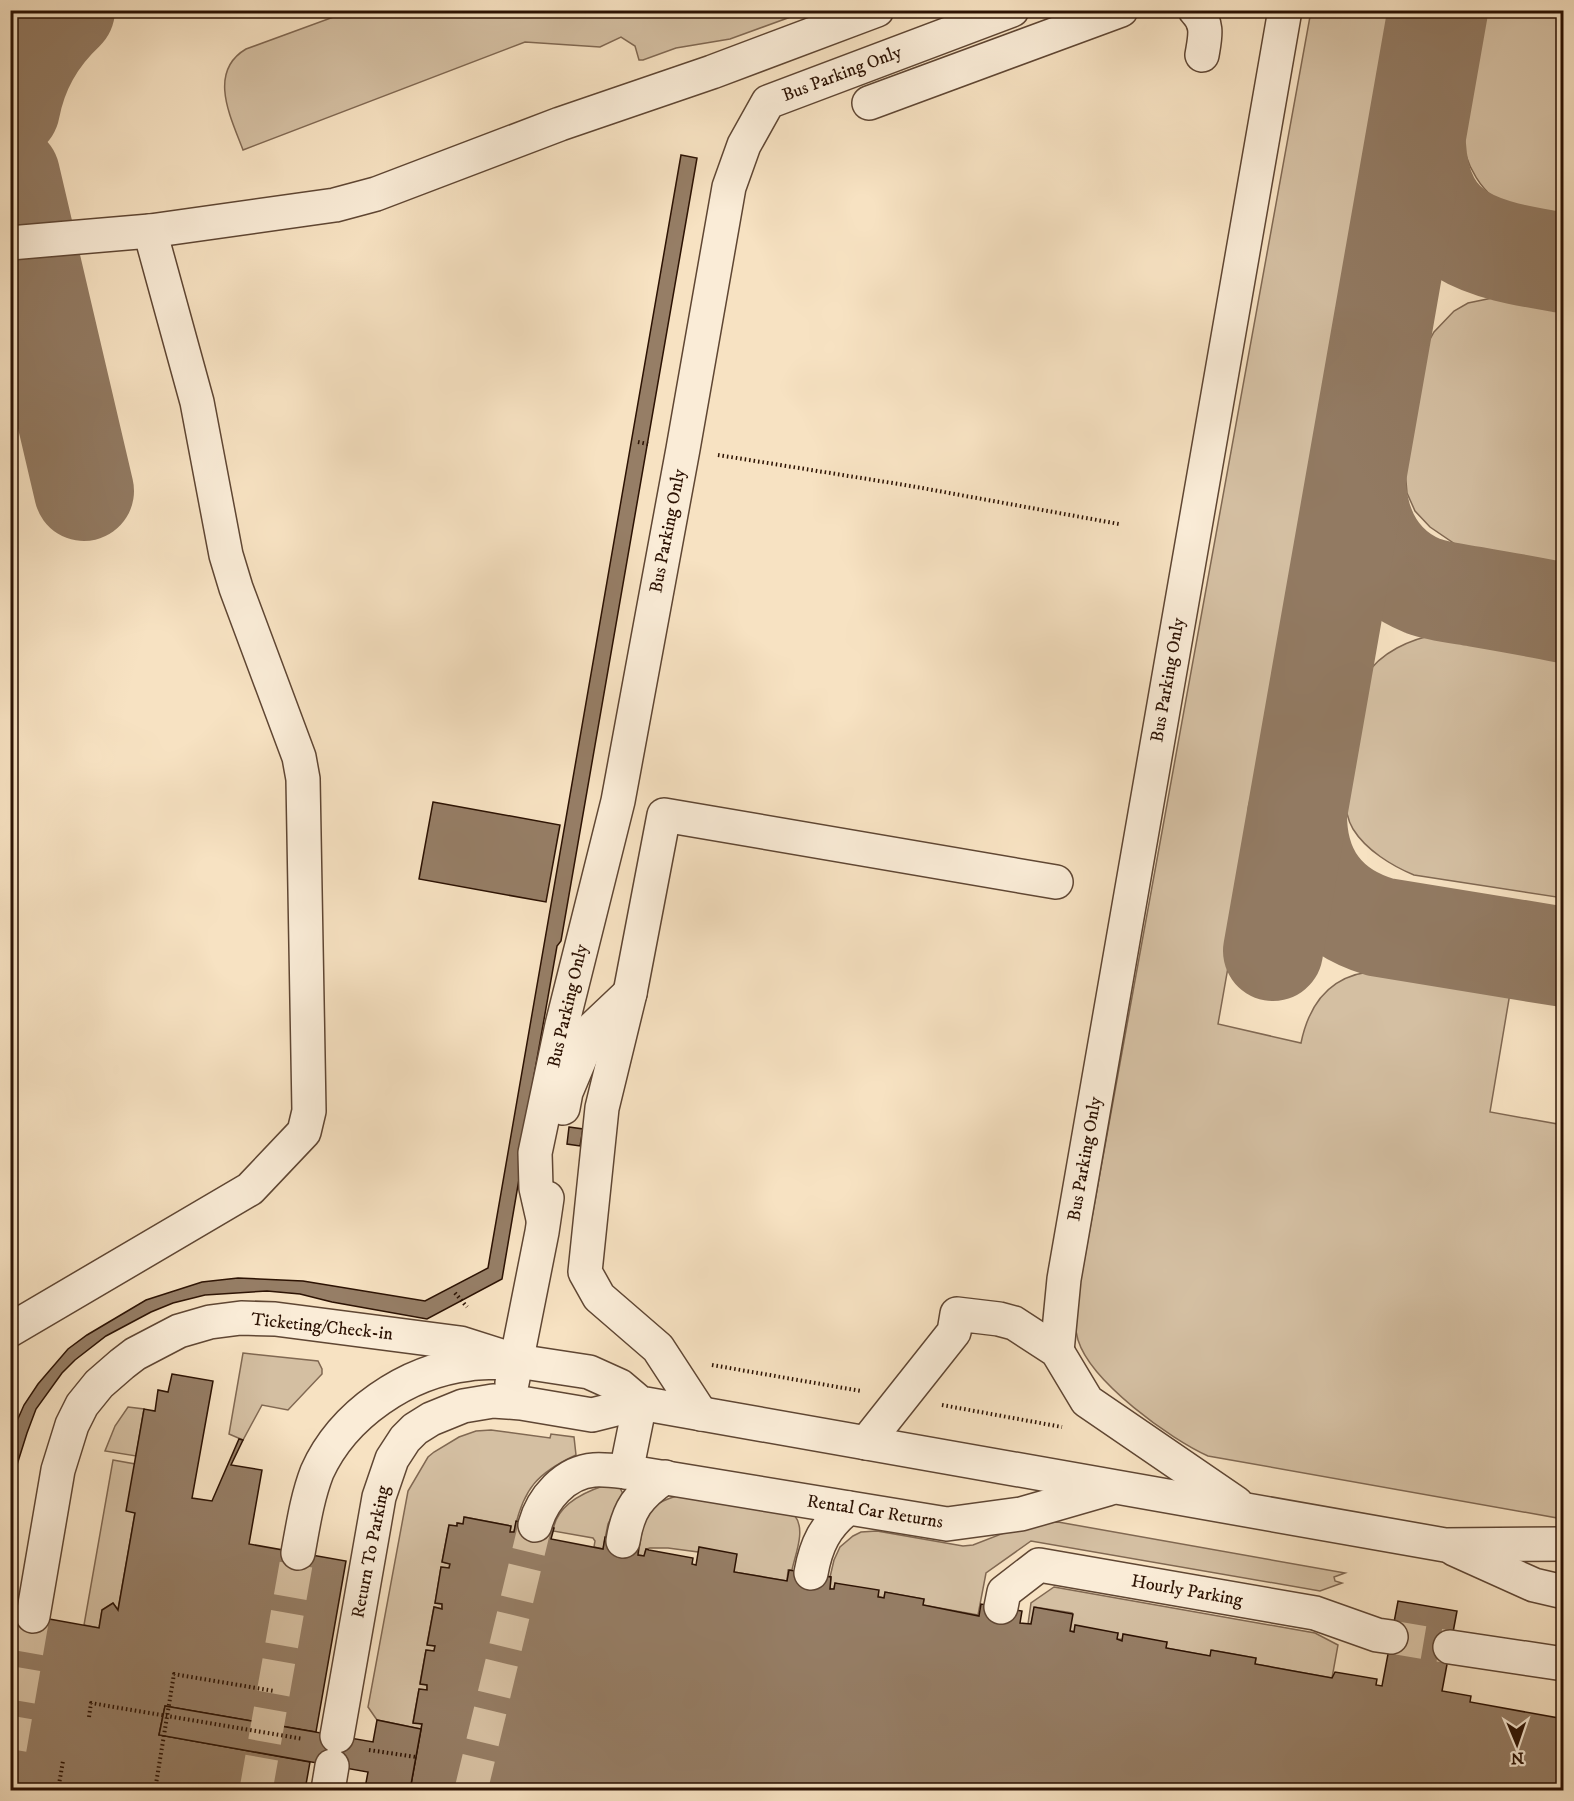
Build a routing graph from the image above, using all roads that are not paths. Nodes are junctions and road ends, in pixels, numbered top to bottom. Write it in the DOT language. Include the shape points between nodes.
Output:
graph roads {
  1 [pos="877,10"];
  2 [pos="1012,10"];
  3 [pos="1121,10"];
  4 [pos="1195,10"];
  5 [pos="1285,10"];
  6 [pos="1202,55"];
  7 [pos="869,103"];
  8 [pos="150,231"];
  9 [pos="10,243"];
  10 [pos="1056,882"];
  11 [pos="630,993"];
  12 [pos="543,1219"];
  13 [pos="10,1330"];
  14 [pos="1057,1351"];
  15 [pos="516,1361"];
  16 [pos="509,1402"];
  17 [pos="640,1403"];
  18 [pos="701,1414"];
  19 [pos="866,1443"];
  20 [pos="626,1472"];
  21 [pos="665,1477"];
  22 [pos="1119,1486"];
  23 [pos="848,1508"];
  24 [pos="1245,1509"];
  25 [pos="535,1525"];
  26 [pos="623,1540"];
  27 [pos="1563,1544"];
  28 [pos="1445,1545"];
  29 [pos="298,1553"];
  30 [pos="811,1573"];
  31 [pos="1563,1592"];
  32 [pos="1001,1607"];
  33 [pos="33,1616"];
  34 [pos="1391,1637"];
  35 [pos="1450,1647"];
  36 [pos="1563,1664"];
  37 [pos="334,1756"];
  1 -- 8 [label="street" via="376,194 326,206"];
  2 -- 12 [label="street, Bus Parking Only" via="768,102 744,145 729,187 618,801 562,1025 535,1153 536,1188"];
  3 -- 7 [label="street"];
  4 -- 6 [label="street" via="1203,18 1206,33"];
  5 -- 14 [label="street, Bus Parking Only" via="1066,1267"];
  8 -- 9 [label="street"];
  8 -- 13 [label="street" via="197,402 226,555 299,757 303,779 309,1111 304,1132 250,1190"];
  10 -- 11 [label="street" via="664,815"];
  11 -- 12 [label="street" via="593,1028 566,1092"];
  11 -- 18 [label="street" via="602,1108 585,1272 599,1297 658,1348"];
  12 -- 15 [label="street"];
  14 -- 19 [label="street" via="1014,1323 957,1314 954,1332"];
  14 -- 24 [label="street" via="1087,1401"];
  15 -- 16 [label="street"];
  15 -- 17 [label="street" via="589,1372 620,1386"];
  15 -- 29 [label="street" via="435,1371 412,1379 363,1412 338,1438 318,1472"];
  15 -- 33 [label="street, Ticketing/Check-in" via="460,1343 275,1319 210,1322 155,1343 99,1384 72,1425 58,1470"];
  16 -- 17 [label="street, Return To Parking" via="592,1415"];
  16 -- 37 [label="street, Return To Parking" via="493,1401 444,1413 415,1429 392,1459 380,1497"];
  17 -- 18 [label="street"];
  17 -- 20 [label="street"];
  18 -- 19 [label="street"];
  19 -- 22 [label="street"];
  20 -- 21 [label="street, Rental Car Returns"];
  20 -- 25 [label="street, Rental Car Returns" via="593,1470 571,1476 545,1502"];
  21 -- 23 [label="street, Rental Car Returns"];
  21 -- 26 [label="street" via="637,1501 629,1514"];
  22 -- 23 [label="street, Rental Car Returns" via="1022,1514 947,1524"];
  22 -- 24 [label="street"];
  23 -- 30 [label="street" via="818,1542"];
  24 -- 28 [label="street"];
  27 -- 28 [label="street"];
  28 -- 31 [label="street" via="1534,1585"];
  32 -- 34 [label="street, Hourly Parking" via="1004,1592 1039,1565 1315,1612"];
  35 -- 36 [label="street"];
}
